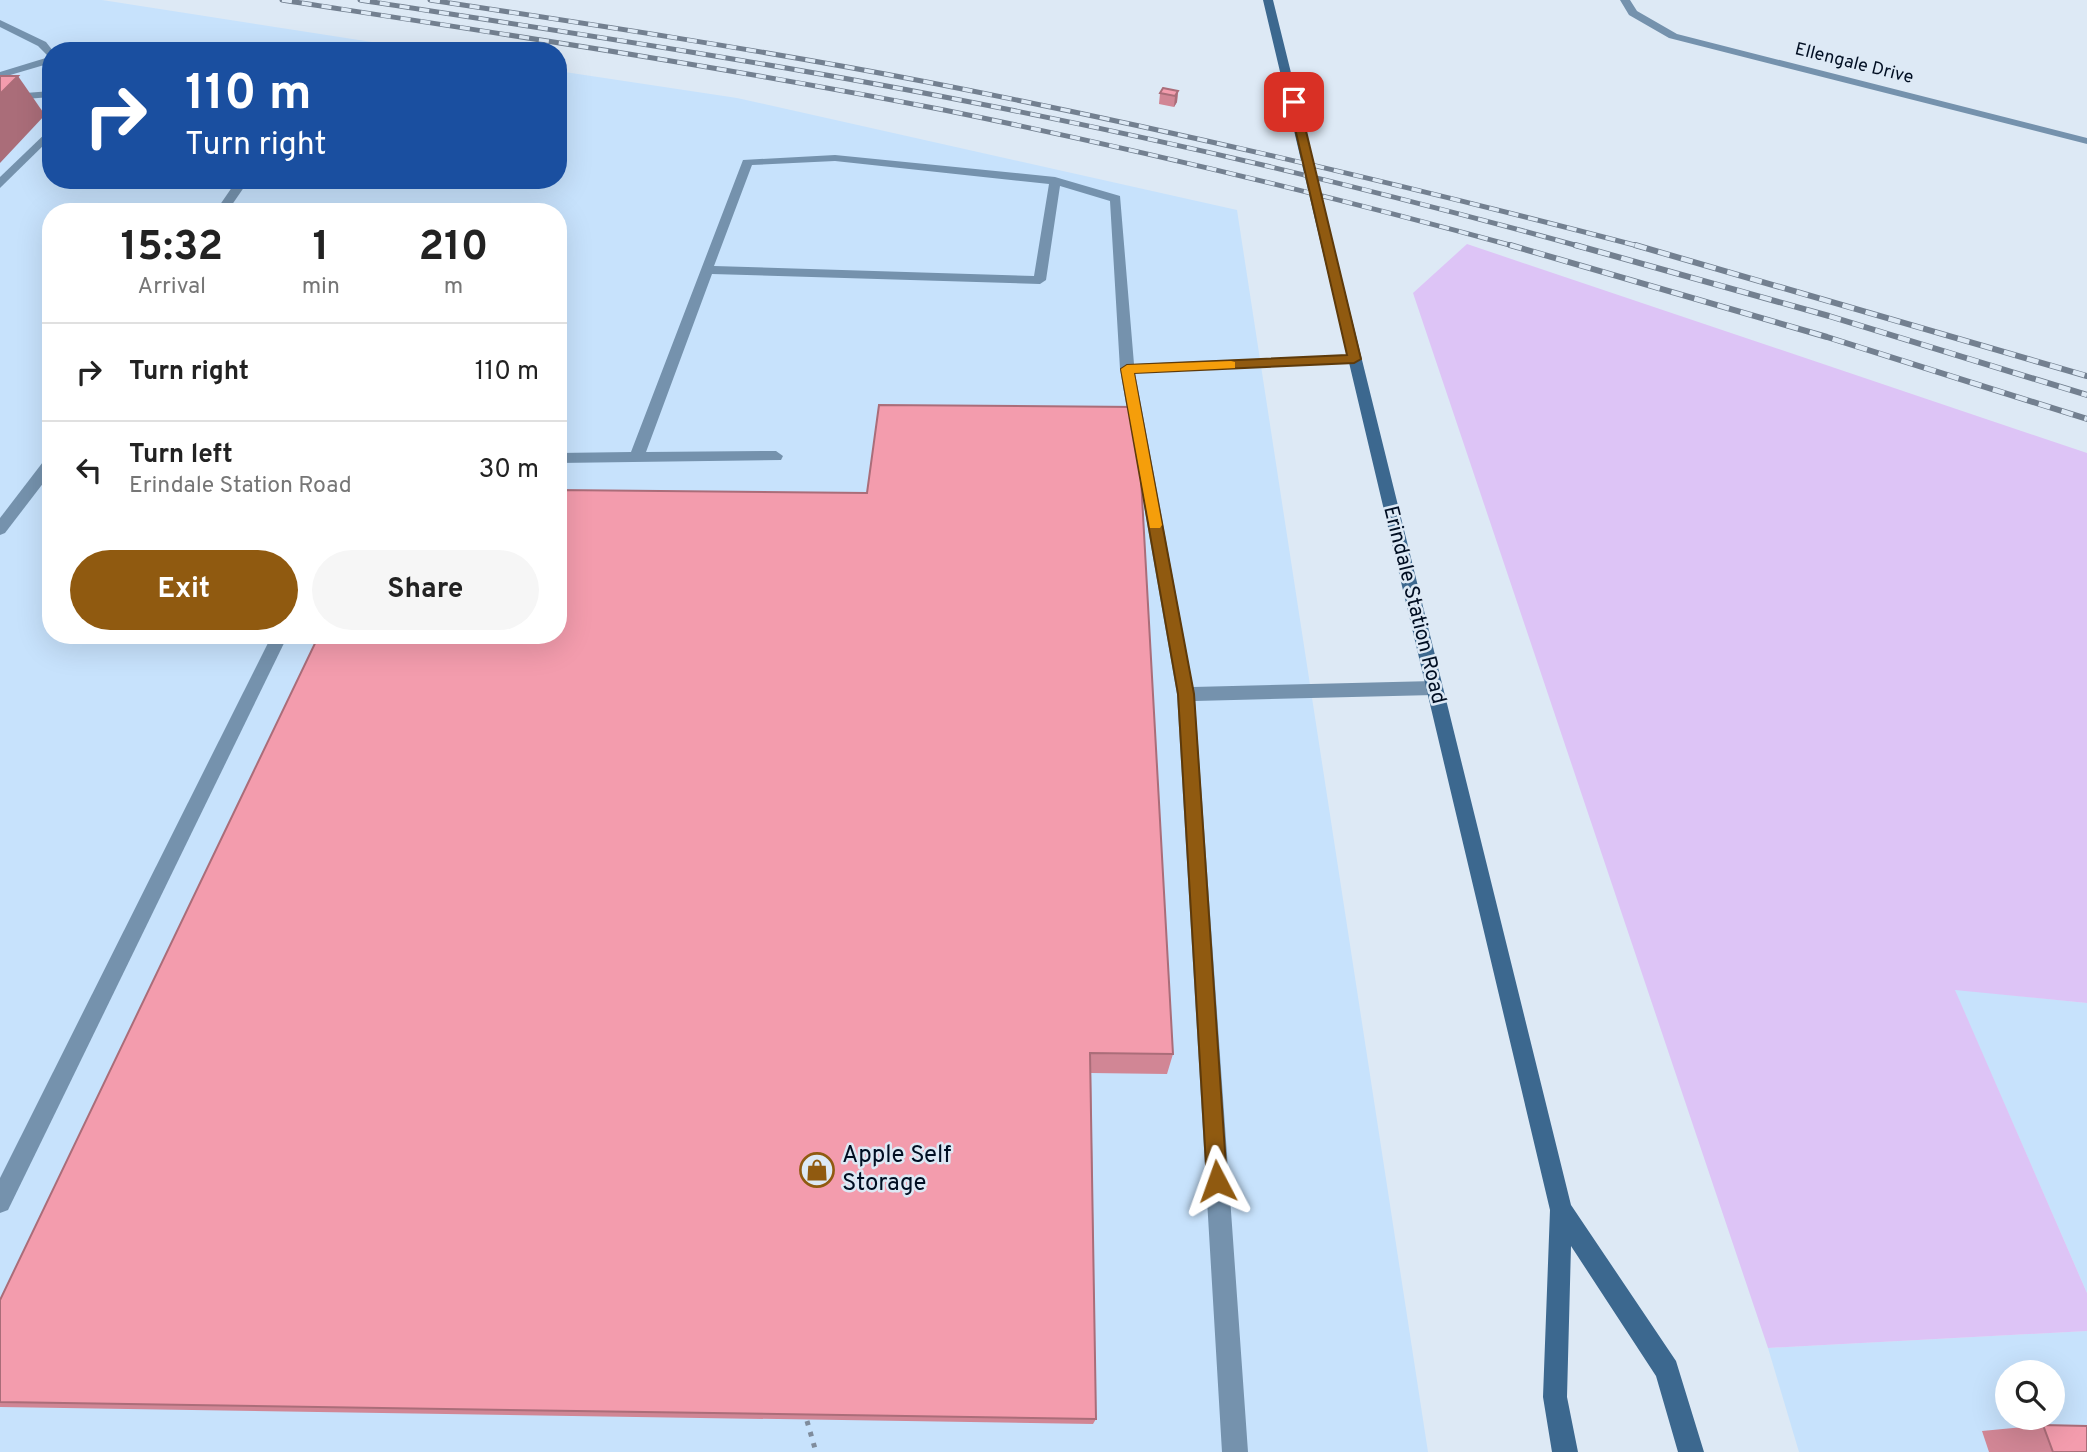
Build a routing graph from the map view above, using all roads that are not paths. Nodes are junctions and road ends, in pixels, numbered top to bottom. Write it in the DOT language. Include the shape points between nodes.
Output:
graph roads {
  1 [pos="1268,0"];
  2 [pos="1625,0"];
  3 [pos="0,23"];
  4 [pos="42,44"];
  5 [pos="42,60"];
  6 [pos="0,75"];
  7 [pos="42,95"];
  8 [pos="0,98"];
  9 [pos="42,140"];
  10 [pos="2087,141"];
  11 [pos="1055,181"];
  12 [pos="0,184"];
  13 [pos="705,270"];
  14 [pos="1354,359"];
  15 [pos="1127,369"];
  16 [pos="776,456"];
  17 [pos="637,457"];
  18 [pos="567,458"];
  19 [pos="42,474"];
  20 [pos="0,529"];
  21 [pos="276,644"];
  22 [pos="1434,688"];
  23 [pos="1186,694"];
  24 [pos="0,1202"];
  25 [pos="1561,1210"];
  26 [pos="1235,1452"];
  27 [pos="1565,1452"];
  28 [pos="1691,1452"];
  1 -- 14 [label="street, Erindale Station Road"];
  2 -- 10 [label="street, Ellengale Drive" via="1633,13 1673,36"];
  3 -- 4 [label="street"];
  5 -- 6 [label="street"];
  7 -- 8 [label="street"];
  9 -- 12 [label="street"];
  11 -- 13 [label="street" via="835,158 747,162"];
  11 -- 13 [label="street" via="1040,280"];
  11 -- 15 [label="street" via="1116,199"];
  13 -- 17 [label="street"];
  14 -- 15 [label="street"];
  14 -- 22 [label="street, Erindale Station Road"];
  15 -- 23 [label="street"];
  16 -- 17 [label="street"];
  17 -- 18 [label="street"];
  19 -- 20 [label="street"];
  21 -- 24 [label="street"];
  22 -- 23 [label="street"];
  22 -- 25 [label="street, Erindale Station Road"];
  23 -- 26 [label="street"];
  25 -- 27 [label="street, Erindale Station Road" via="1555,1396"];
  25 -- 28 [label="street, Erindale Station Road" via="1667,1370"];
}
